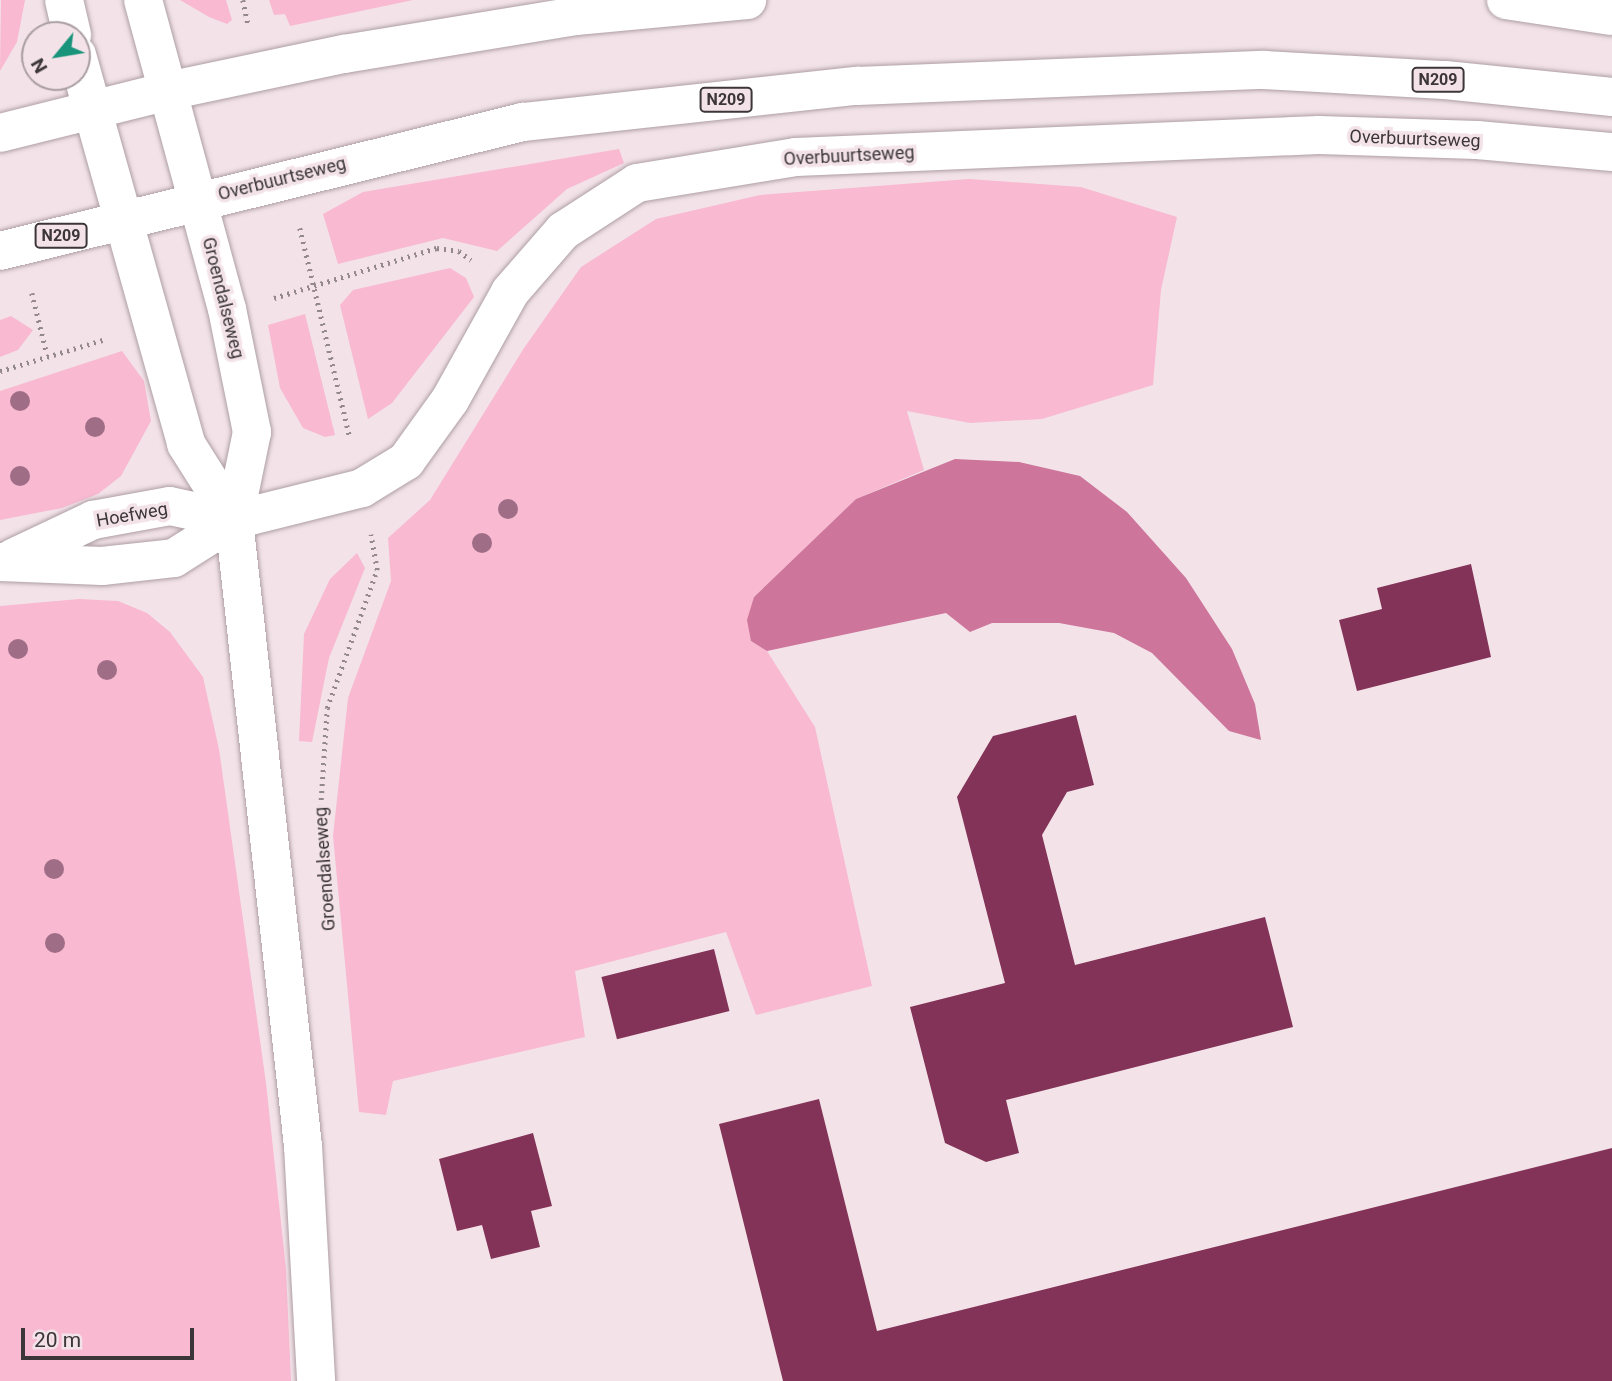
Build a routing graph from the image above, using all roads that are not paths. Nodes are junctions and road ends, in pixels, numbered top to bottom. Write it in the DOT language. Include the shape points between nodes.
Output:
graph roads {
  1 [pos="64,0"];
  2 [pos="144,0"];
  3 [pos="747,0"];
  4 [pos="1506,0"];
  5 [pos="1612,16"];
  6 [pos="69,21"];
  7 [pos="85,91"];
  8 [pos="168,91"];
  9 [pos="1612,97"];
  10 [pos="89,109"];
  11 [pos="0,133"];
  12 [pos="1612,152"];
  13 [pos="198,200"];
  14 [pos="122,220"];
  15 [pos="0,251"];
  16 [pos="234,520"];
  17 [pos="5,561"];
  18 [pos="316,1381"];
  1 -- 6 [label="street"];
  2 -- 8 [label="street, Groendalseweg"];
  3 -- 8 [label="street" via="576,16 344,54"];
  4 -- 5 [label="street"];
  7 -- 10 [label="street, Groendalseweg"];
  8 -- 10 [label="street"];
  8 -- 13 [label="street, Groendalseweg"];
  9 -- 13 [label="street, Overbuurtseweg / N209" via="1445,80 1264,70 857,86 523,122"];
  10 -- 11 [label="street"];
  10 -- 14 [label="street, Groendalseweg"];
  12 -- 16 [label="street, Overbuurtseweg" via="1477,140 1319,135 796,157 637,183 563,231 510,292 450,400 405,461 362,488"];
  13 -- 14 [label="street, Overbuurtseweg / N209"];
  13 -- 16 [label="street, Groendalseweg" via="253,432"];
  14 -- 15 [label="street, N209"];
  14 -- 16 [label="street, Groendalseweg" via="186,444"];
  16 -- 17 [label="street, Hoefweg" via="174,558 102,566"];
  16 -- 17 [label="street, Hoefweg" via="170,506 157,508 93,520"];
  16 -- 18 [label="street, Groendalseweg" via="303,1146"];
}
